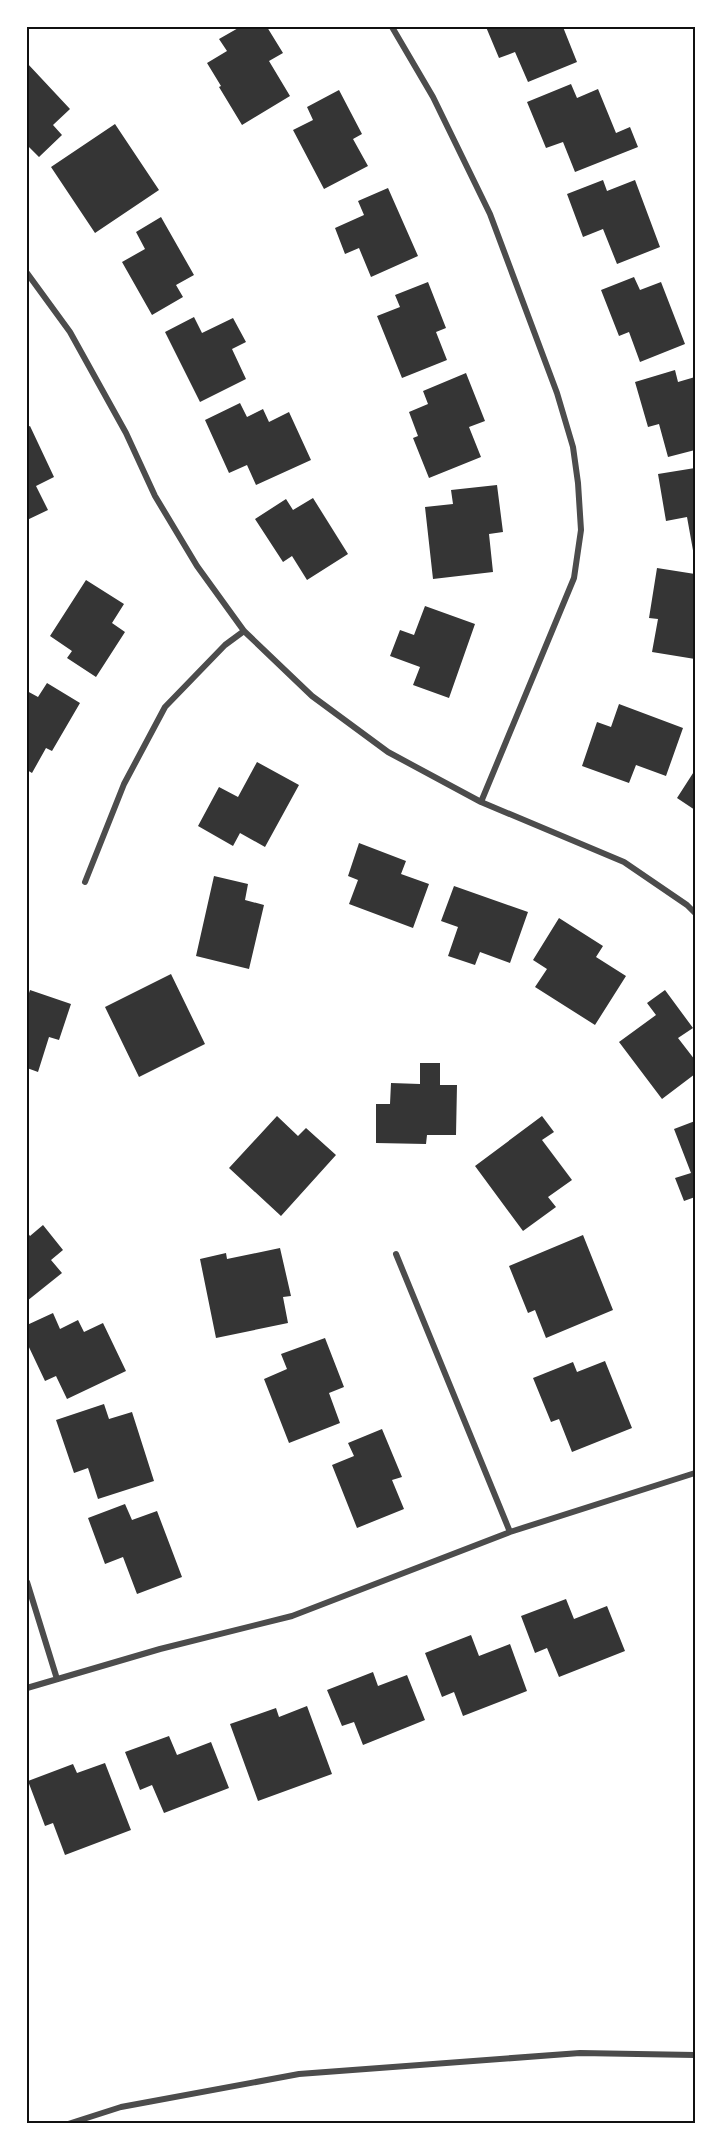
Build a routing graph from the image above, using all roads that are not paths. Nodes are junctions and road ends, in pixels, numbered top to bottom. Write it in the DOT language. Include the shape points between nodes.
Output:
graph roads {
  1 [pos="392,27"];
  2 [pos="27,273"];
  3 [pos="244,632"];
  4 [pos="481,802"];
  5 [pos="86,882"];
  6 [pos="695,913"];
  7 [pos="396,1254"];
  8 [pos="695,1473"];
  9 [pos="510,1532"];
  10 [pos="27,1582"];
  11 [pos="57,1679"];
  12 [pos="27,1688"];
  13 [pos="695,2055"];
  14 [pos="68,2124"];
  1 -- 4 [label="street" via="433,97 490,214 557,393 573,447 578,483 581,530 574,578"];
  2 -- 3 [label="street" via="70,332 126,433 155,496 197,566"];
  3 -- 4 [label="street" via="312,696 388,752"];
  3 -- 5 [label="street" via="225,645 165,707 124,784"];
  4 -- 6 [label="street" via="624,862"];
  7 -- 9 [label="street"];
  8 -- 9 [label="street"];
  9 -- 11 [label="street" via="292,1616"];
  10 -- 11 [label="street"];
  11 -- 12 [label="street"];
  13 -- 14 [label="street" via="580,2053 299,2074 121,2107"];
}
